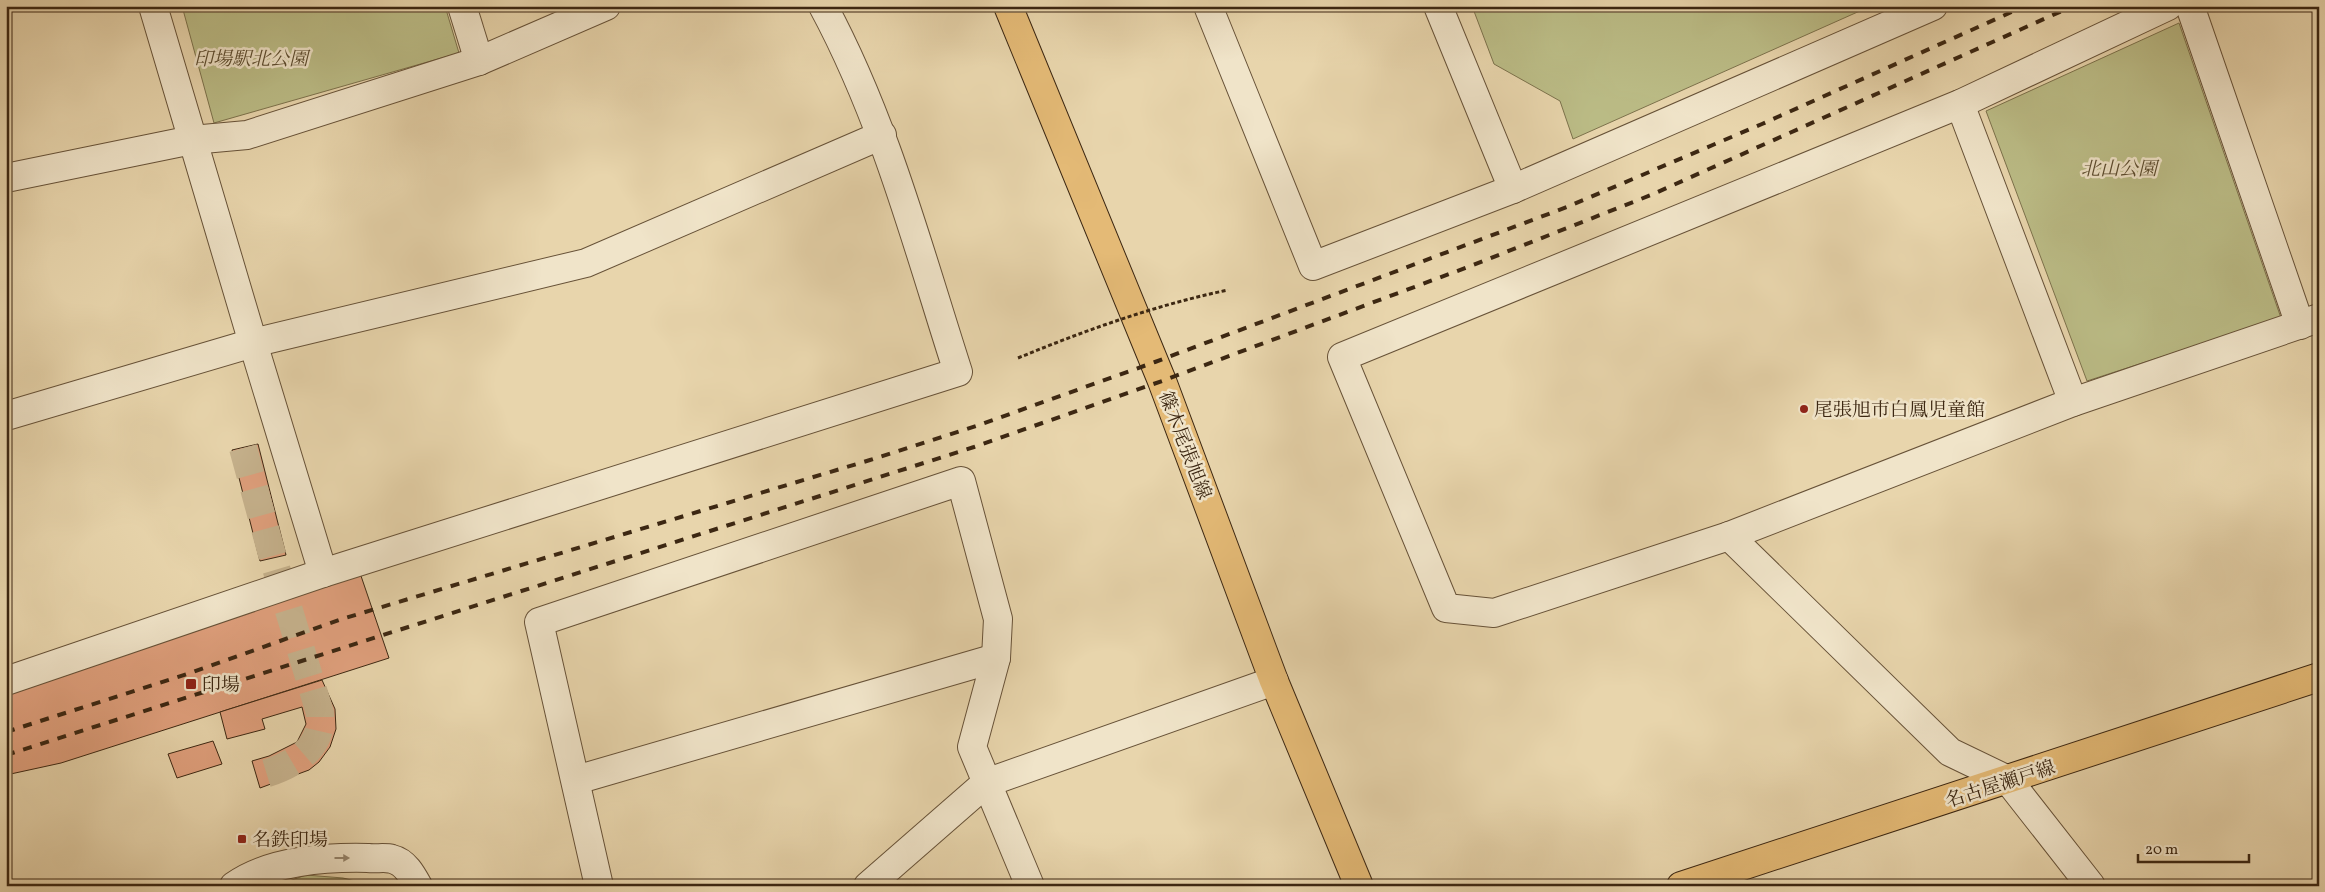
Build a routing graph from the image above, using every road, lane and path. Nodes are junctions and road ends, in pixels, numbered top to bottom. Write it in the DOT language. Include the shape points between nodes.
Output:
graph roads {
  1 [pos="153,6"];
  2 [pos="462,6"];
  3 [pos="606,6"];
  4 [pos="823,6"];
  5 [pos="1008,6"];
  6 [pos="1208,6"];
  7 [pos="1438,6"];
  8 [pos="1933,6"];
  9 [pos="2168,6"];
  10 [pos="2190,6"];
  11 [pos="479,61"];
  12 [pos="1960,104"];
  13 [pos="882,135"];
  14 [pos="192,140"];
  15 [pos="6,178"];
  16 [pos="1513,189"];
  17 [pos="1228,290"];
  18 [pos="2309,321"];
  19 [pos="253,343"];
  20 [pos="1018,358"];
  21 [pos="2073,402"];
  22 [pos="6,416"];
  23 [pos="1729,536"];
  24 [pos="324,573"];
  25 [pos="996,658"];
  26 [pos="2319,677"];
  27 [pos="6,681"];
  28 [pos="1274,681"];
  29 [pos="576,780"];
  30 [pos="2008,780"];
  31 [pos="986,783"];
  32 [pos="234,886"];
  33 [pos="418,886"];
  34 [pos="599,886"];
  35 [pos="868,886"];
  36 [pos="1030,886"];
  37 [pos="1359,886"];
  38 [pos="1681,886"];
  39 [pos="2091,886"];
  1 -- 14 [label="street"];
  2 -- 11 [label="street"];
  3 -- 11 [label="street"];
  4 -- 13 [label="street"];
  5 -- 28 [label="main road, 篠木尾張旭線" via="1162,381"];
  6 -- 16 [label="street" via="1313,266"];
  7 -- 16 [label="street"];
  8 -- 16 [label="street"];
  9 -- 12 [label="street"];
  10 -- 18 [label="street"];
  11 -- 14 [label="street" via="247,135"];
  12 -- 21 [label="street"];
  12 -- 23 [label="street" via="1342,357 1446,608 1494,613"];
  13 -- 19 [label="street" via="586,263"];
  13 -- 24 [label="street" via="958,372"];
  14 -- 15 [label="street"];
  14 -- 19 [label="street"];
  17 -- 20 [label="path, bridge" via="1192,297"];
  18 -- 21 [label="street"];
  19 -- 22 [label="street"];
  19 -- 24 [label="street"];
  21 -- 23 [label="street"];
  23 -- 30 [label="street" via="1950,752"];
  24 -- 27 [label="street"];
  25 -- 29 [label="street"];
  25 -- 29 [label="street" via="998,619 961,481 539,622"];
  25 -- 31 [label="street" via="972,747"];
  26 -- 30 [label="main road, 名古屋瀬戸線"];
  28 -- 31 [label="street"];
  28 -- 37 [label="main road, 篠木尾張旭線"];
  29 -- 34 [label="street"];
  30 -- 38 [label="main road, 名古屋瀬戸線"];
  30 -- 39 [label="street"];
  31 -- 35 [label="street"];
  31 -- 36 [label="street"];
  32 -- 33 [label="street, one-way" via="246,878 294,864 336,857 392,859 409,870"];
}
